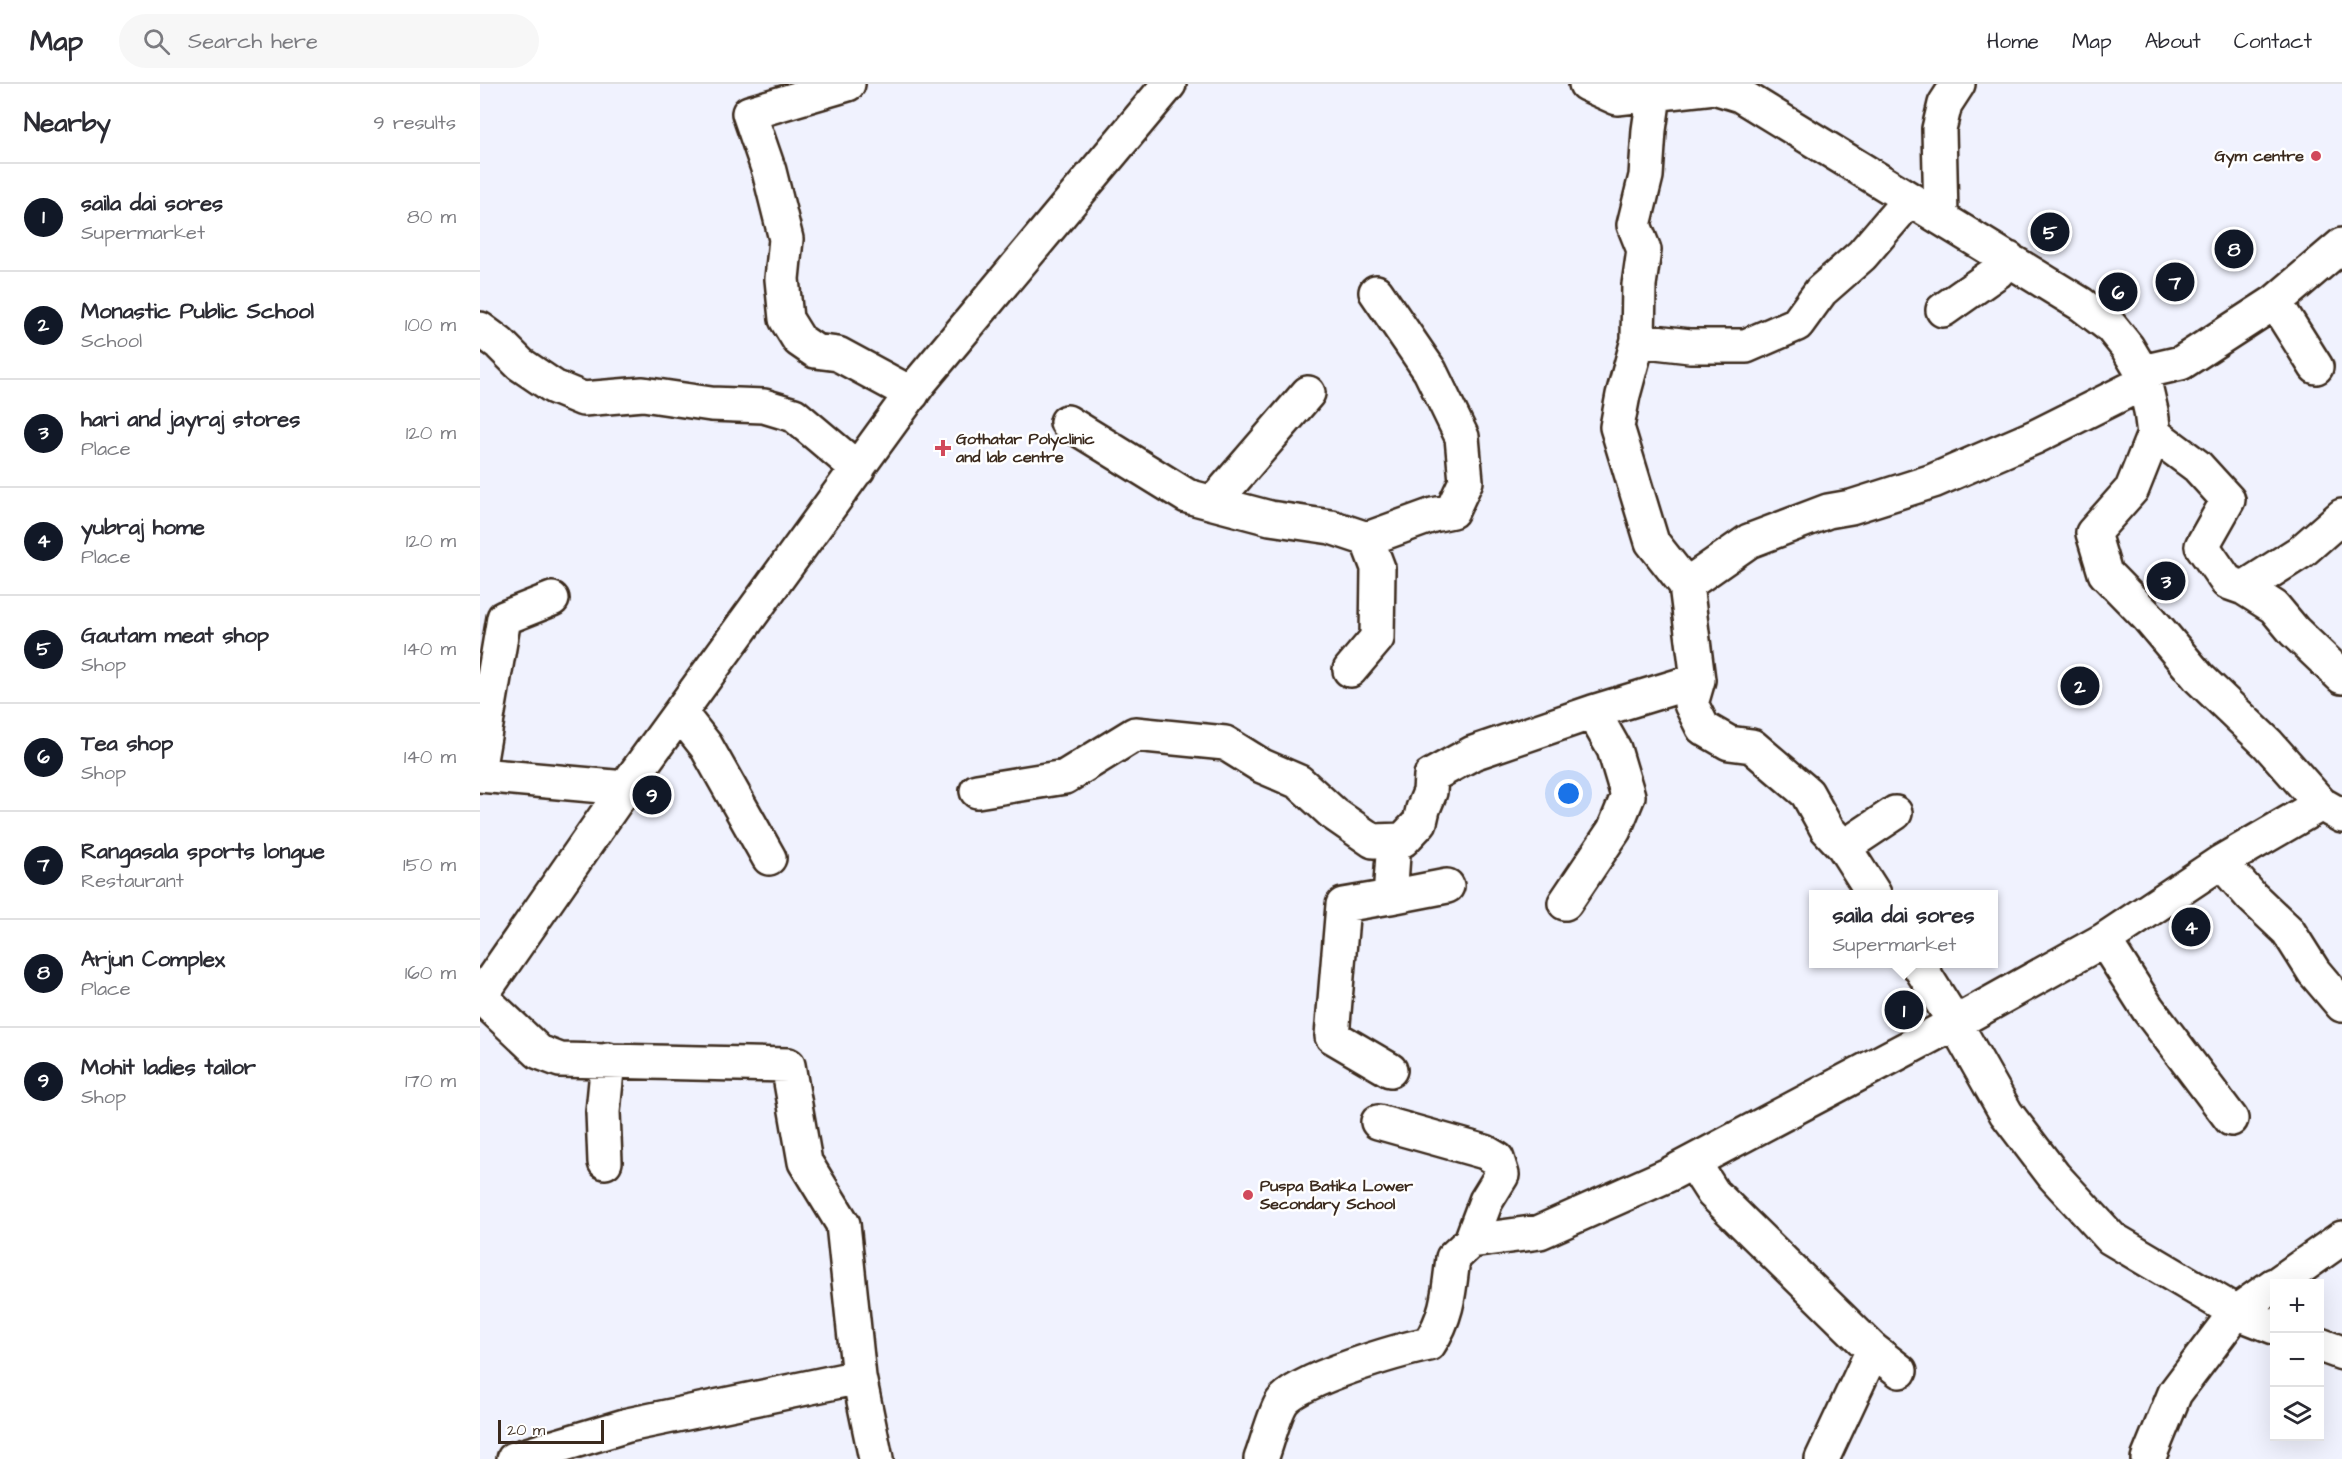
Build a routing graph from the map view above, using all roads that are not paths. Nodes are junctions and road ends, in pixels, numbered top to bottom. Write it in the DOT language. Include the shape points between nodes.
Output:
graph roads {
  1 [pos="848,84"];
  2 [pos="1169,84"];
  3 [pos="1586,84"];
  4 [pos="1958,84"];
  5 [pos="1743,90"];
  6 [pos="1654,95"];
  7 [pos="1909,200"];
  8 [pos="1941,217"];
  9 [pos="2342,245"];
  10 [pos="2009,259"];
  11 [pos="1376,292"];
  12 [pos="2275,302"];
  13 [pos="1943,310"];
  14 [pos="480,329"];
  15 [pos="1638,340"];
  16 [pos="2316,367"];
  17 [pos="2144,377"];
  18 [pos="1308,393"];
  19 [pos="912,394"];
  20 [pos="1067,422"];
  21 [pos="2154,435"];
  22 [pos="858,469"];
  23 [pos="1214,502"];
  24 [pos="2342,516"];
  25 [pos="1367,539"];
  26 [pos="1686,585"];
  27 [pos="2244,588"];
  28 [pos="552,599"];
  29 [pos="1350,670"];
  30 [pos="2342,677"];
  31 [pos="1698,680"];
  32 [pos="1593,712"];
  33 [pos="680,713"];
  34 [pos="480,760"];
  35 [pos="480,775"];
  36 [pos="626,789"];
  37 [pos="977,791"];
  38 [pos="2332,810"];
  39 [pos="1895,813"];
  40 [pos="1394,841"];
  41 [pos="1844,847"];
  42 [pos="769,858"];
  43 [pos="2222,862"];
  44 [pos="1447,886"];
  45 [pos="1871,890"];
  46 [pos="1390,897"];
  47 [pos="1564,903"];
  48 [pos="2104,940"];
  49 [pos="1921,968"];
  50 [pos="480,997"];
  51 [pos="2342,1005"];
  52 [pos="1955,1023"];
  53 [pos="608,1060"];
  54 [pos="1389,1070"];
  55 [pos="2231,1119"];
  56 [pos="1378,1122"];
  57 [pos="604,1162"];
  58 [pos="1693,1162"];
  59 [pos="2342,1238"];
  60 [pos="1471,1241"];
  61 [pos="2284,1279"];
  62 [pos="2270,1289"];
  63 [pos="2236,1312"];
  64 [pos="2270,1325"];
  65 [pos="2324,1346"];
  66 [pos="1873,1350"];
  67 [pos="2342,1353"];
  68 [pos="1900,1371"];
  69 [pos="859,1377"];
  70 [pos="514,1459"];
  71 [pos="876,1459"];
  72 [pos="1261,1459"];
  73 [pos="1822,1459"];
  74 [pos="2148,1459"];
  1 -- 19 [label="street" via="749,113 786,239 782,279 786,319 799,340 815,351 838,354"];
  2 -- 19 [label="street"];
  3 -- 6 [label="street" via="1617,98"];
  4 -- 8 [label="street" via="1945,104 1939,129"];
  5 -- 6 [label="street" via="1714,87"];
  5 -- 7 [label="street"];
  6 -- 15 [label="street" via="1646,176 1634,225 1644,250"];
  7 -- 8 [label="street"];
  7 -- 15 [label="street" via="1862,255 1821,291 1797,324 1746,346 1690,346"];
  8 -- 10 [label="street"];
  9 -- 12 [label="street"];
  10 -- 13 [label="street" via="1998,272"];
  10 -- 17 [label="street" via="2111,327"];
  11 -- 25 [label="street" via="1430,371 1462,437 1466,481 1452,511"];
  12 -- 16 [label="street"];
  12 -- 17 [label="street" via="2181,363"];
  14 -- 22 [label="street" via="520,364 554,387 583,399 643,394 711,404 764,406 794,416"];
  15 -- 26 [label="street" via="1617,427 1652,542"];
  17 -- 21 [label="street"];
  17 -- 26 [label="street" via="2035,437 1933,481 1828,512 1749,541"];
  18 -- 23 [label="street"];
  19 -- 22 [label="street"];
  20 -- 23 [label="street" via="1187,496"];
  21 -- 27 [label="street" via="2197,466 2228,500 2202,546 2228,582"];
  21 -- 38 [label="street" via="2132,489 2094,533 2105,573 2199,678"];
  22 -- 33 [label="street"];
  23 -- 25 [label="street" via="1270,518 1331,527"];
  24 -- 27 [label="street" via="2302,551"];
  25 -- 29 [label="street" via="1378,568 1377,638"];
  26 -- 31 [label="street"];
  27 -- 30 [label="street" via="2274,607"];
  28 -- 34 [label="street" via="504,618"];
  31 -- 32 [label="street"];
  31 -- 41 [label="street" via="1691,704 1703,728 1729,743 1752,746 1807,793 1827,829"];
  32 -- 40 [label="street" via="1473,753 1431,776 1420,822 1403,840"];
  32 -- 47 [label="street" via="1614,749 1628,796 1614,830"];
  33 -- 36 [label="street"];
  33 -- 42 [label="street" via="706,746"];
  35 -- 36 [label="street"];
  36 -- 50 [label="street"];
  37 -- 40 [label="street" via="1065,777 1135,734 1225,743 1262,766 1299,782 1334,814 1373,841"];
  38 -- 43 [label="street"];
  39 -- 41 [label="street"];
  40 -- 46 [label="street"];
  41 -- 45 [label="street"];
  43 -- 48 [label="street"];
  43 -- 51 [label="street" via="2288,931 2314,972"];
  44 -- 46 [label="street"];
  46 -- 54 [label="street" via="1343,905 1332,1036"];
  48 -- 52 [label="street"];
  48 -- 55 [label="street" via="2148,1009"];
  49 -- 52 [label="street"];
  50 -- 53 [label="street" via="539,1052 560,1060"];
  52 -- 58 [label="street"];
  52 -- 63 [label="street" via="2006,1113 2054,1176 2111,1238"];
  53 -- 57 [label="street"];
  53 -- 69 [label="street" via="788,1065 805,1162 843,1224"];
  56 -- 60 [label="street" via="1485,1152 1497,1159 1502,1175 1486,1201"];
  58 -- 60 [label="street" via="1540,1232"];
  58 -- 66 [label="street" via="1713,1194"];
  59 -- 61 [label="street"];
  60 -- 72 [label="street" via="1453,1258 1441,1326 1429,1344 1386,1354 1310,1383 1282,1401"];
  62 -- 63 [label="street"];
  63 -- 64 [label="street"];
  63 -- 74 [label="street" via="2175,1393"];
  65 -- 67 [label="street"];
  66 -- 68 [label="street"];
  66 -- 73 [label="street"];
  69 -- 70 [label="street" via="628,1425"];
  69 -- 71 [label="street"];
}
